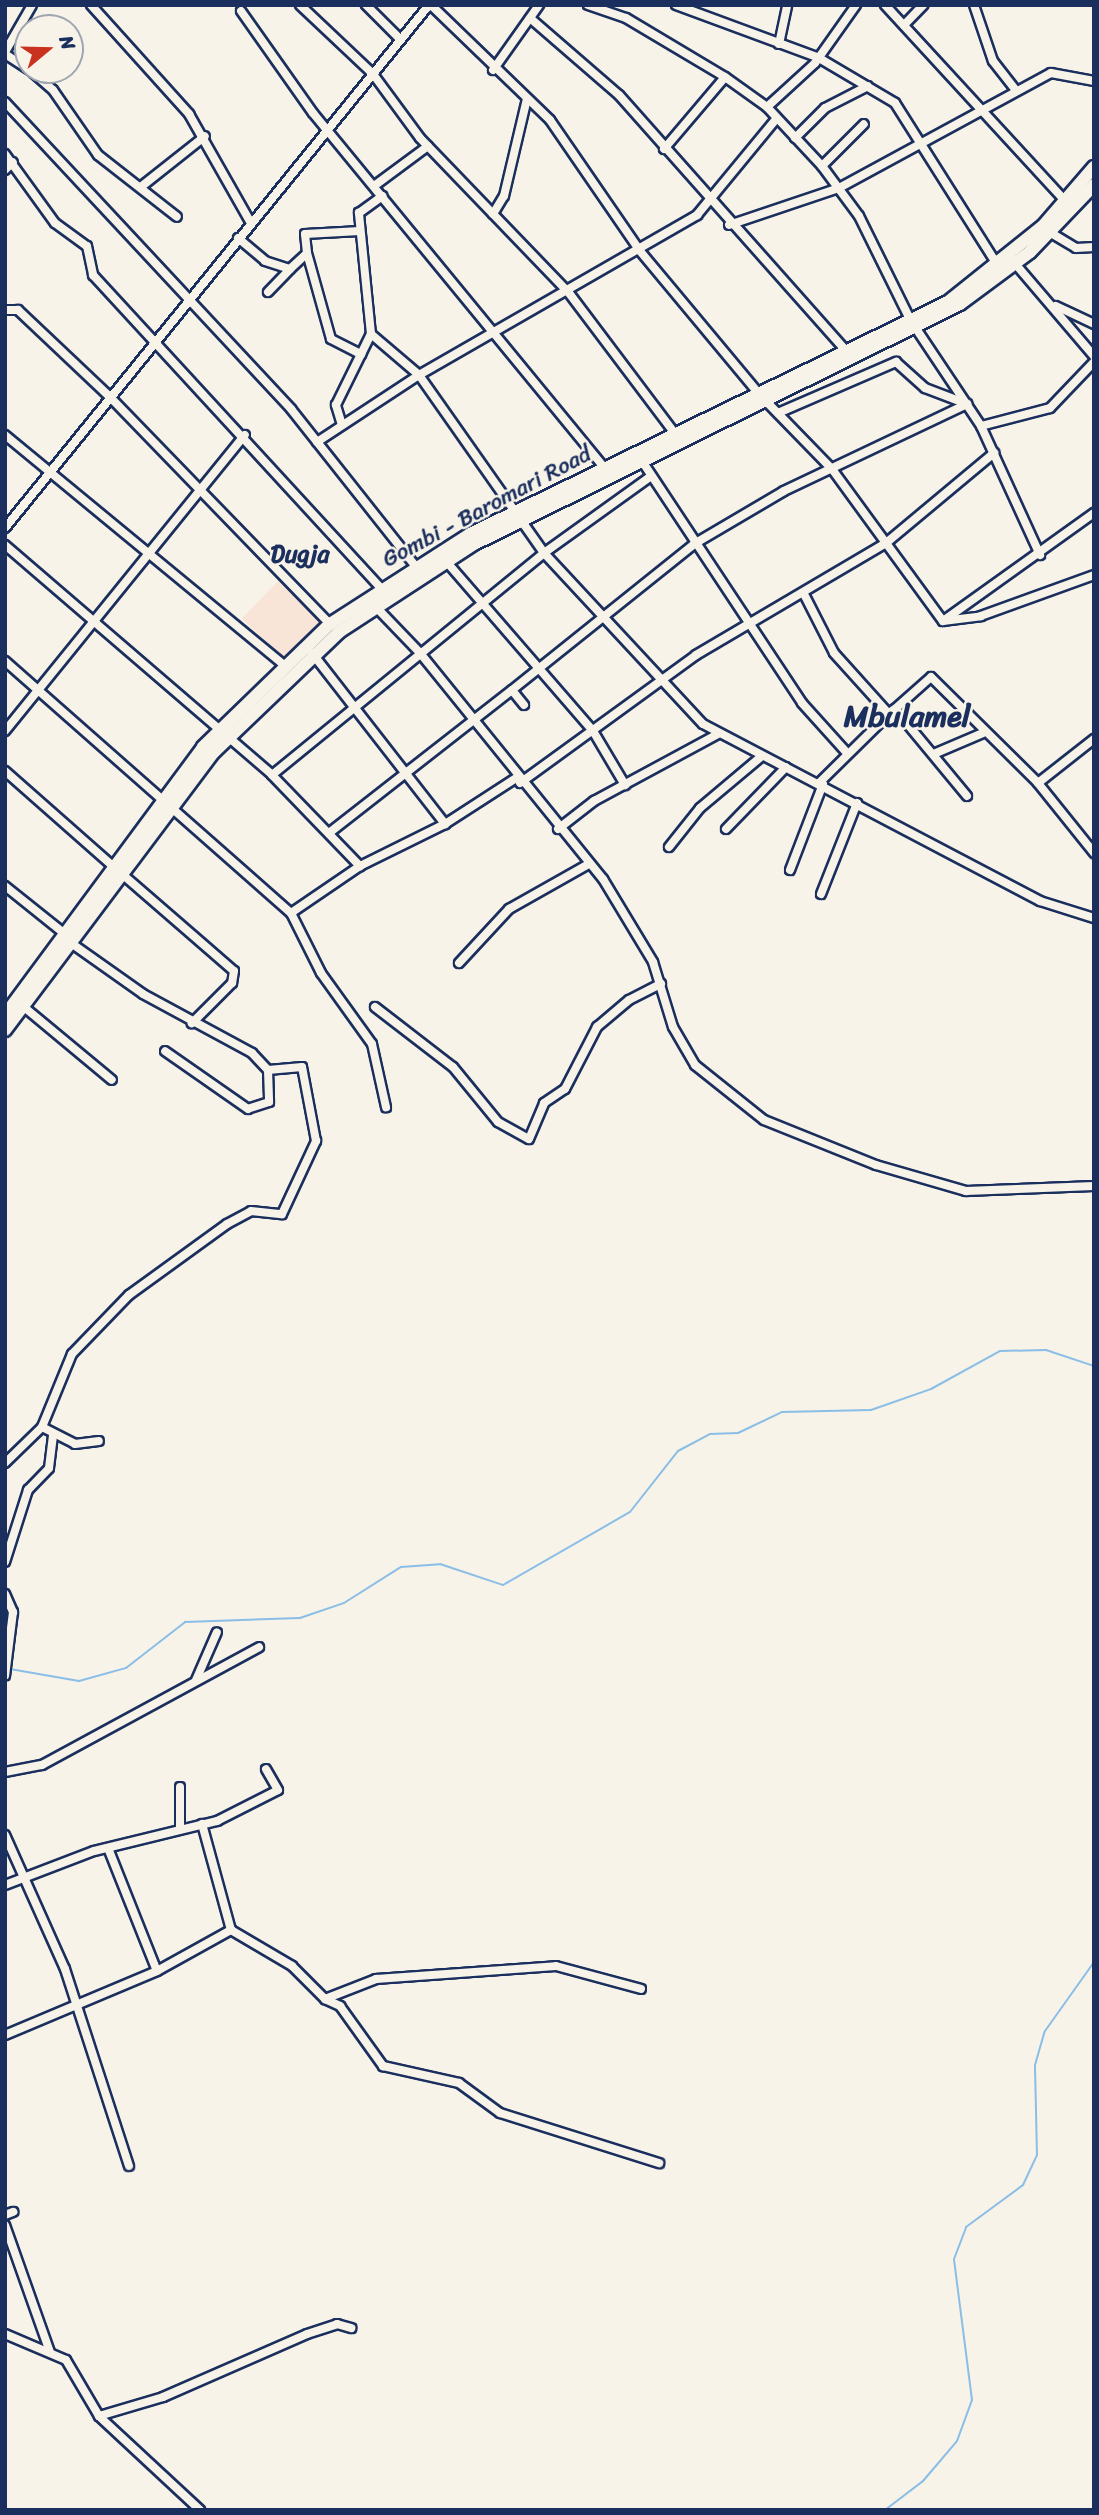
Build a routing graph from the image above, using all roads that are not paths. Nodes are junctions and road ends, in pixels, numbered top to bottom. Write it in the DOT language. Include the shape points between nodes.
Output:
graph roads {
  1 [pos="32,5"];
  2 [pos="91,5"];
  3 [pos="300,5"];
  4 [pos="366,5"];
  5 [pos="430,5"];
  6 [pos="538,5"];
  7 [pos="588,5"];
  8 [pos="677,5"];
  9 [pos="787,5"];
  10 [pos="856,5"];
  11 [pos="885,5"];
  12 [pos="923,5"];
  13 [pos="974,5"];
  14 [pos="696,8"];
  15 [pos="241,11"];
  16 [pos="530,18"];
  17 [pos="904,25"];
  18 [pos="401,40"];
  19 [pos="779,44"];
  20 [pos="5,53"];
  21 [pos="819,58"];
  22 [pos="493,70"];
  23 [pos="373,74"];
  24 [pos="725,76"];
  25 [pos="1094,81"];
  26 [pos="46,84"];
  27 [pos="868,86"];
  28 [pos="1016,90"];
  29 [pos="527,99"];
  30 [pos="5,102"];
  31 [pos="766,107"];
  32 [pos="983,107"];
  33 [pos="776,118"];
  34 [pos="864,124"];
  35 [pos="328,130"];
  36 [pos="205,136"];
  37 [pos="794,138"];
  38 [pos="923,140"];
  39 [pos="428,146"];
  40 [pos="664,149"];
  41 [pos="5,155"];
  42 [pos="13,163"];
  43 [pos="822,166"];
  44 [pos="1094,167"];
  45 [pos="5,170"];
  46 [pos="1094,185"];
  47 [pos="142,186"];
  48 [pos="374,186"];
  49 [pos="839,188"];
  50 [pos="382,196"];
  51 [pos="709,201"];
  52 [pos="1066,202"];
  53 [pos="493,214"];
  54 [pos="177,217"];
  55 [pos="251,223"];
  56 [pos="729,225"];
  57 [pos="360,231"];
  58 [pos="1051,233"];
  59 [pos="238,239"];
  60 [pos="1094,247"];
  61 [pos="640,251"];
  62 [pos="307,253"];
  63 [pos="1013,261"];
  64 [pos="998,266"];
  65 [pos="290,269"];
  66 [pos="268,292"];
  67 [pos="569,293"];
  68 [pos="190,299"];
  69 [pos="1052,304"];
  70 [pos="5,310"];
  71 [pos="914,324"];
  72 [pos="1094,324"];
  73 [pos="371,334"];
  74 [pos="494,335"];
  75 [pos="156,341"];
  76 [pos="361,354"];
  77 [pos="851,356"];
  78 [pos="1094,359"];
  79 [pos="419,375"];
  80 [pos="110,397"];
  81 [pos="764,399"];
  82 [pos="967,404"];
  83 [pos="778,413"];
  84 [pos="342,425"];
  85 [pos="981,426"];
  86 [pos="5,435"];
  87 [pos="245,435"];
  88 [pos="676,435"];
  89 [pos="317,442"];
  90 [pos="994,453"];
  91 [pos="640,458"];
  92 [pos="605,469"];
  93 [pos="832,469"];
  94 [pos="49,473"];
  95 [pos="651,476"];
  96 [pos="201,484"];
  97 [pos="1094,513"];
  98 [pos="519,516"];
  99 [pos="5,528"];
  100 [pos="886,543"];
  101 [pos="694,544"];
  102 [pos="5,545"];
  103 [pos="147,553"];
  104 [pos="544,553"];
  105 [pos="1040,555"];
  106 [pos="445,560"];
  107 [pos="414,565"];
  108 [pos="1094,575"];
  109 [pos="380,587"];
  110 [pos="804,594"];
  111 [pos="482,604"];
  112 [pos="374,606"];
  113 [pos="603,614"];
  114 [pos="94,620"];
  115 [pos="943,621"];
  116 [pos="748,622"];
  117 [pos="330,624"];
  118 [pos="312,653"];
  119 [pos="420,653"];
  120 [pos="5,661"];
  121 [pos="284,665"];
  122 [pos="538,668"];
  123 [pos="664,680"];
  124 [pos="38,690"];
  125 [pos="512,690"];
  126 [pos="524,705"];
  127 [pos="353,707"];
  128 [pos="892,711"];
  129 [pos="474,721"];
  130 [pos="5,731"];
  131 [pos="593,731"];
  132 [pos="983,733"];
  133 [pos="224,734"];
  134 [pos="718,734"];
  135 [pos="1094,739"];
  136 [pos="848,753"];
  137 [pos="936,753"];
  138 [pos="762,756"];
  139 [pos="786,767"];
  140 [pos="5,771"];
  141 [pos="407,772"];
  142 [pos="272,775"];
  143 [pos="518,781"];
  144 [pos="821,783"];
  145 [pos="1038,783"];
  146 [pos="625,785"];
  147 [pos="967,796"];
  148 [pos="169,800"];
  149 [pos="857,803"];
  150 [pos="445,824"];
  151 [pos="558,829"];
  152 [pos="726,829"];
  153 [pos="329,832"];
  154 [pos="669,847"];
  155 [pos="1094,853"];
  156 [pos="589,864"];
  157 [pos="359,866"];
  158 [pos="790,870"];
  159 [pos="118,871"];
  160 [pos="5,886"];
  161 [pos="821,894"];
  162 [pos="291,912"];
  163 [pos="1094,918"];
  164 [pos="68,939"];
  165 [pos="460,963"];
  166 [pos="661,984"];
  167 [pos="24,1007"];
  168 [pos="375,1007"];
  169 [pos="7,1010"];
  170 [pos="192,1023"];
  171 [pos="5,1030"];
  172 [pos="165,1051"];
  173 [pos="268,1070"];
  174 [pos="112,1080"];
  175 [pos="386,1107"];
  176 [pos="1094,1186"];
  177 [pos="43,1427"];
  178 [pos="52,1434"];
  179 [pos="99,1441"];
  180 [pos="5,1463"];
  181 [pos="5,1562"];
  182 [pos="5,1594"];
  183 [pos="217,1632"];
  184 [pos="259,1647"];
  185 [pos="5,1676"];
  186 [pos="196,1679"];
  187 [pos="266,1769"];
  188 [pos="5,1772"];
  189 [pos="180,1787"];
  190 [pos="202,1824"];
  191 [pos="180,1829"];
  192 [pos="5,1835"];
  193 [pos="108,1848"];
  194 [pos="26,1876"];
  195 [pos="5,1885"];
  196 [pos="231,1930"];
  197 [pos="157,1971"];
  198 [pos="641,1989"];
  199 [pos="325,1999"];
  200 [pos="75,2008"];
  201 [pos="5,2035"];
  202 [pos="659,2163"];
  203 [pos="129,2166"];
  204 [pos="5,2225"];
  205 [pos="351,2328"];
  206 [pos="5,2334"];
  207 [pos="50,2352"];
  208 [pos="99,2416"];
  209 [pos="200,2510"];
  1 -- 20 [label="street"];
  2 -- 36 [label="street" via="119,42 156,71"];
  3 -- 23 [label="street"];
  4 -- 18 [label="street"];
  5 -- 18 [label="street"];
  5 -- 22 [label="street"];
  6 -- 16 [label="street"];
  7 -- 24 [label="street" via="626,18"];
  8 -- 14 [label="street"];
  9 -- 19 [label="street"];
  10 -- 21 [label="street"];
  11 -- 17 [label="street"];
  12 -- 17 [label="street"];
  13 -- 28 [label="street" via="993,61"];
  14 -- 19 [label="street"];
  15 -- 35 [label="street"];
  16 -- 22 [label="street"];
  16 -- 40 [label="street" via="619,95"];
  17 -- 32 [label="street"];
  18 -- 23 [label="street"];
  19 -- 21 [label="street"];
  21 -- 27 [label="street"];
  21 -- 31 [label="street"];
  22 -- 29 [label="street"];
  23 -- 35 [label="street"];
  23 -- 39 [label="street"];
  24 -- 31 [label="street"];
  24 -- 40 [label="street"];
  25 -- 28 [label="street" via="1065,72"];
  26 -- 47 [label="street" via="98,155"];
  27 -- 37 [label="street" via="825,108"];
  27 -- 38 [label="street" via="895,103"];
  28 -- 32 [label="street"];
  29 -- 53 [label="street" via="505,196"];
  29 -- 61 [label="street" via="566,140"];
  30 -- 68 [label="street"];
  31 -- 33 [label="street"];
  32 -- 38 [label="street"];
  32 -- 52 [label="street"];
  33 -- 37 [label="street"];
  33 -- 51 [label="street"];
  34 -- 43 [label="street"];
  35 -- 48 [label="street"];
  35 -- 55 [label="street"];
  36 -- 47 [label="street"];
  36 -- 55 [label="street"];
  37 -- 43 [label="street"];
  38 -- 49 [label="street"];
  38 -- 64 [label="street"];
  39 -- 48 [label="street"];
  39 -- 53 [label="street"];
  40 -- 51 [label="street"];
  41 -- 42 [label="street"];
  42 -- 45 [label="street"];
  42 -- 75 [label="street" via="55,223 87,246 93,275"];
  43 -- 49 [label="street"];
  44 -- 52 [label="main road, Gombi - Baromari Road"];
  46 -- 58 [label="main road, Gombi - Baromari Road"];
  47 -- 54 [label="street"];
  48 -- 50 [label="street"];
  49 -- 56 [label="street"];
  49 -- 71 [label="street" via="877,246"];
  50 -- 57 [label="street" via="359,213"];
  50 -- 74 [label="street"];
  51 -- 56 [label="street"];
  51 -- 61 [label="street"];
  52 -- 63 [label="main road, Gombi - Baromari Road"];
  53 -- 67 [label="street"];
  55 -- 59 [label="street"];
  56 -- 77 [label="street"];
  57 -- 62 [label="street" via="305,234"];
  57 -- 73 [label="street"];
  58 -- 60 [label="street" via="1076,248"];
  58 -- 63 [label="main road, Gombi - Baromari Road"];
  59 -- 65 [label="street" via="265,261"];
  59 -- 68 [label="street"];
  61 -- 67 [label="street"];
  61 -- 81 [label="street"];
  62 -- 65 [label="street"];
  62 -- 76 [label="street" via="331,340"];
  63 -- 64 [label="main road, Gombi - Baromari Road"];
  63 -- 69 [label="street"];
  63 -- 71 [label="main road, Gombi - Baromari Road"];
  64 -- 71 [label="main road, Gombi - Baromari Road"];
  65 -- 66 [label="street"];
  67 -- 74 [label="street"];
  67 -- 88 [label="street"];
  68 -- 75 [label="street"];
  68 -- 89 [label="street"];
  69 -- 72 [label="street"];
  69 -- 78 [label="street"];
  70 -- 80 [label="street" via="18,310"];
  71 -- 77 [label="main road, Gombi - Baromari Road"];
  71 -- 82 [label="street"];
  73 -- 76 [label="street"];
  73 -- 79 [label="street"];
  74 -- 79 [label="street"];
  74 -- 92 [label="street"];
  75 -- 80 [label="street"];
  75 -- 87 [label="street"];
  76 -- 84 [label="street" via="335,410"];
  77 -- 81 [label="main road, Gombi - Baromari Road"];
  78 -- 85 [label="street" via="1050,408"];
  79 -- 84 [label="street"];
  79 -- 98 [label="street"];
  80 -- 94 [label="street"];
  80 -- 96 [label="street"];
  81 -- 83 [label="street"];
  81 -- 88 [label="main road, Gombi - Baromari Road"];
  81 -- 91 [label="main road, Gombi - Baromari Road"];
  82 -- 83 [label="street" via="925,388 896,362"];
  82 -- 85 [label="street"];
  82 -- 93 [label="street"];
  83 -- 93 [label="street"];
  84 -- 89 [label="street"];
  85 -- 90 [label="street"];
  86 -- 94 [label="street"];
  87 -- 96 [label="street"];
  87 -- 109 [label="street"];
  88 -- 91 [label="main road, Gombi - Baromari Road"];
  89 -- 107 [label="street"];
  90 -- 100 [label="street"];
  90 -- 105 [label="street"];
  91 -- 92 [label="main road, Gombi - Baromari Road"];
  91 -- 95 [label="street"];
  91 -- 98 [label="main road, Gombi - Baromari Road"];
  92 -- 98 [label="main road, Gombi - Baromari Road"];
  93 -- 100 [label="street"];
  93 -- 101 [label="street"];
  94 -- 99 [label="street"];
  94 -- 103 [label="street"];
  95 -- 101 [label="street"];
  95 -- 104 [label="street"];
  96 -- 103 [label="street"];
  96 -- 117 [label="street"];
  97 -- 105 [label="street"];
  98 -- 104 [label="street"];
  98 -- 106 [label="main road, Gombi - Baromari Road"];
  98 -- 107 [label="main road, Gombi - Baromari Road"];
  100 -- 110 [label="street"];
  100 -- 115 [label="street"];
  101 -- 113 [label="street"];
  101 -- 116 [label="street"];
  102 -- 114 [label="street"];
  103 -- 114 [label="street"];
  103 -- 121 [label="street"];
  104 -- 111 [label="street"];
  104 -- 113 [label="street"];
  105 -- 115 [label="street"];
  106 -- 111 [label="street"];
  106 -- 112 [label="main road, Gombi - Baromari Road"];
  107 -- 109 [label="main road, Gombi - Baromari Road"];
  108 -- 115 [label="street" via="981,616"];
  109 -- 117 [label="main road, Gombi - Baromari Road"];
  110 -- 116 [label="street"];
  110 -- 128 [label="street" via="834,653"];
  111 -- 119 [label="street"];
  111 -- 122 [label="street"];
  112 -- 118 [label="main road, Gombi - Baromari Road"];
  112 -- 119 [label="street"];
  113 -- 122 [label="street"];
  113 -- 123 [label="street"];
  114 -- 124 [label="street"];
  114 -- 133 [label="street"];
  116 -- 123 [label="street"];
  116 -- 136 [label="street" via="802,703"];
  117 -- 121 [label="main road, Gombi - Baromari Road"];
  118 -- 127 [label="street"];
  118 -- 133 [label="main road, Gombi - Baromari Road"];
  119 -- 127 [label="street"];
  119 -- 129 [label="street"];
  120 -- 124 [label="street"];
  121 -- 133 [label="main road, Gombi - Baromari Road"];
  122 -- 125 [label="street"];
  122 -- 131 [label="street"];
  123 -- 131 [label="street"];
  123 -- 134 [label="street"];
  124 -- 130 [label="street"];
  124 -- 148 [label="street"];
  125 -- 126 [label="street"];
  125 -- 129 [label="street"];
  127 -- 141 [label="street"];
  127 -- 142 [label="street"];
  128 -- 132 [label="street" via="931,677"];
  128 -- 136 [label="street"];
  128 -- 137 [label="street"];
  129 -- 141 [label="street"];
  129 -- 143 [label="street"];
  131 -- 143 [label="street"];
  131 -- 146 [label="street"];
  132 -- 137 [label="street"];
  132 -- 145 [label="street"];
  133 -- 142 [label="street"];
  133 -- 148 [label="main road, Gombi - Baromari Road"];
  134 -- 138 [label="street"];
  134 -- 146 [label="street"];
  135 -- 145 [label="street"];
  136 -- 144 [label="street"];
  137 -- 147 [label="street"];
  138 -- 139 [label="street"];
  138 -- 154 [label="street" via="700,808"];
  139 -- 144 [label="street"];
  139 -- 152 [label="street"];
  140 -- 159 [label="street"];
  141 -- 150 [label="street"];
  141 -- 153 [label="street"];
  142 -- 153 [label="street"];
  143 -- 150 [label="street"];
  143 -- 151 [label="street"];
  144 -- 149 [label="street"];
  144 -- 158 [label="street"];
  145 -- 155 [label="street"];
  146 -- 151 [label="street"];
  148 -- 159 [label="main road, Gombi - Baromari Road"];
  148 -- 162 [label="street"];
  149 -- 161 [label="street"];
  149 -- 163 [label="street" via="1041,901"];
  150 -- 157 [label="street"];
  151 -- 156 [label="street"];
  153 -- 157 [label="street"];
  156 -- 165 [label="street" via="509,909"];
  156 -- 166 [label="street" via="636,930"];
  157 -- 162 [label="street"];
  159 -- 164 [label="main road, Gombi - Baromari Road"];
  159 -- 170 [label="street" via="234,971 232,983"];
  160 -- 164 [label="street"];
  162 -- 175 [label="street" via="321,973 372,1044"];
  164 -- 167 [label="main road, Gombi - Baromari Road"];
  164 -- 169 [label="main road, Gombi - Baromari Road"];
  164 -- 170 [label="street"];
  166 -- 168 [label="street" via="597,1027 565,1088 544,1103 528,1139 498,1122 453,1068"];
  166 -- 176 [label="street" via="673,1027 695,1065 786,1131 966,1191"];
  167 -- 171 [label="main road, Gombi - Baromari Road"];
  167 -- 174 [label="street"];
  170 -- 173 [label="street" via="252,1053"];
  172 -- 173 [label="street" via="247,1109 270,1102"];
  173 -- 177 [label="street" via="302,1068 317,1125 282,1214 243,1214 129,1295 72,1354"];
  177 -- 178 [label="street"];
  177 -- 180 [label="street"];
  178 -- 179 [label="street" via="75,1444"];
  178 -- 181 [label="street" via="49,1468 28,1490"];
  182 -- 185 [label="street" via="13,1612"];
  183 -- 186 [label="street"];
  184 -- 186 [label="street"];
  186 -- 188 [label="street" via="42,1765"];
  187 -- 190 [label="street" via="278,1790"];
  189 -- 191 [label="street"];
  190 -- 191 [label="street"];
  190 -- 196 [label="street"];
  191 -- 193 [label="street"];
  192 -- 194 [label="street"];
  193 -- 194 [label="street"];
  193 -- 197 [label="street"];
  194 -- 195 [label="street"];
  194 -- 200 [label="street"];
  196 -- 197 [label="street"];
  196 -- 199 [label="street" via="292,1966"];
  197 -- 200 [label="street"];
  198 -- 199 [label="street" via="556,1966 376,1979"];
  199 -- 202 [label="street" via="340,2006 383,2066 458,2083 500,2113"];
  200 -- 201 [label="street"];
  200 -- 203 [label="street"];
  204 -- 207 [label="street"];
  205 -- 208 [label="street" via="337,2324 307,2334 163,2397"];
  206 -- 207 [label="street"];
  207 -- 208 [label="street" via="78,2375"];
  208 -- 209 [label="street"];
}
